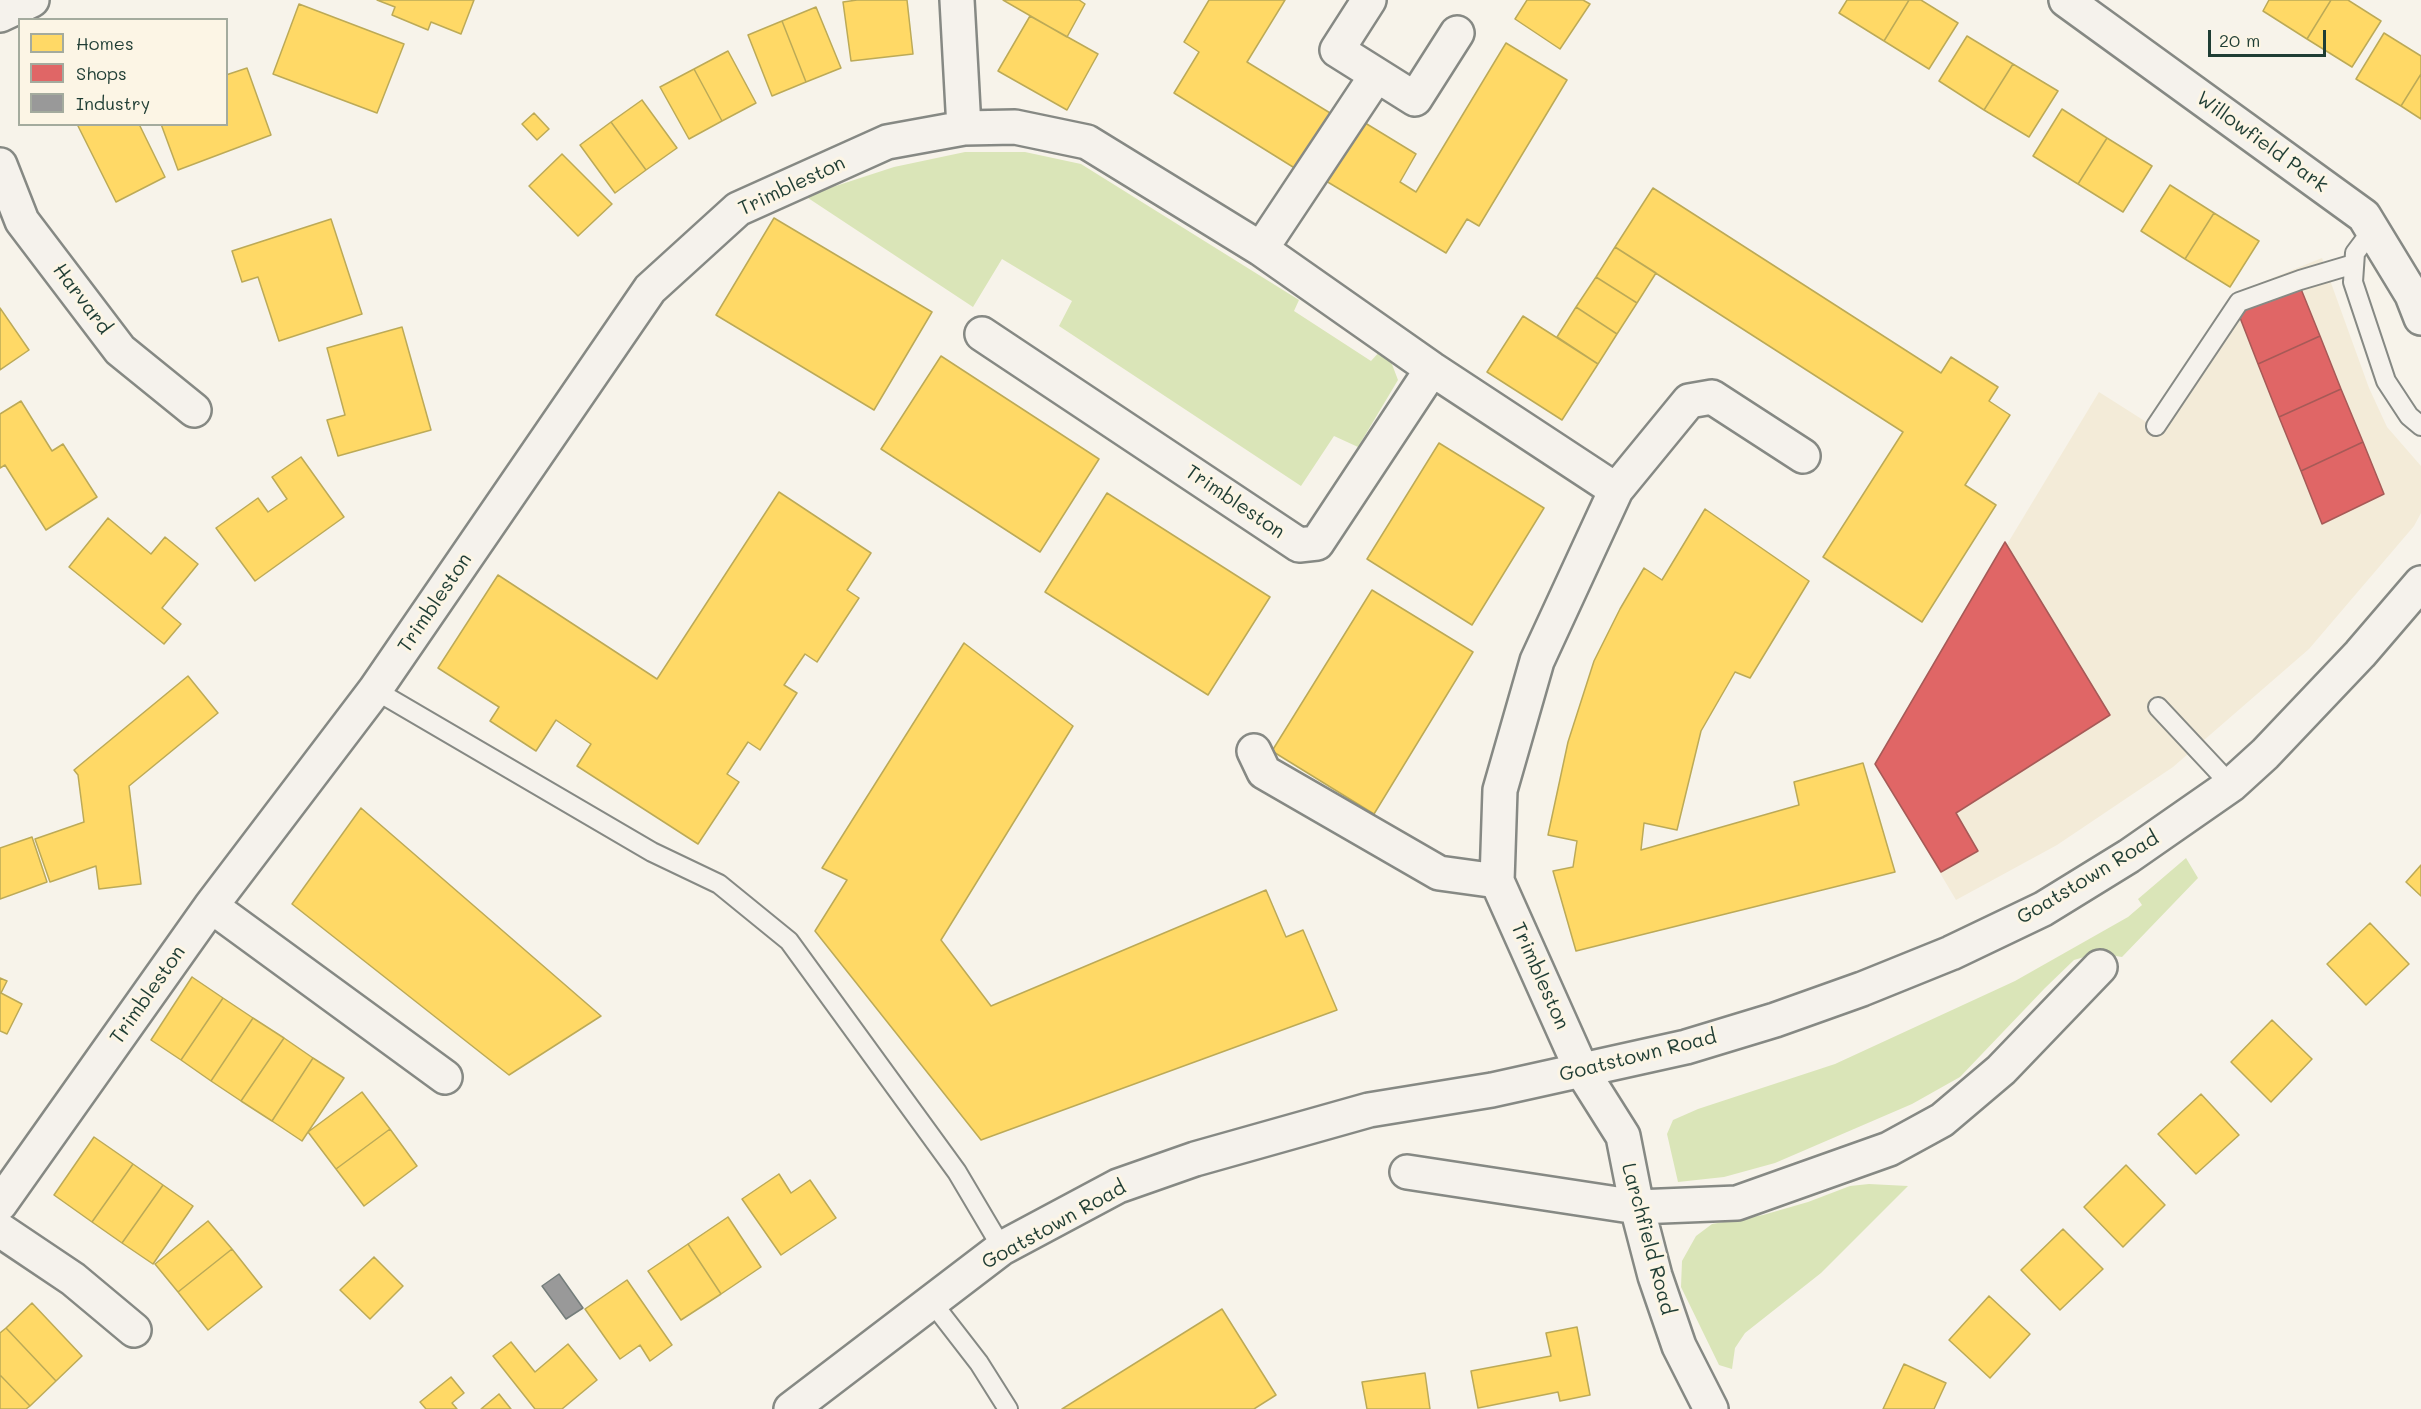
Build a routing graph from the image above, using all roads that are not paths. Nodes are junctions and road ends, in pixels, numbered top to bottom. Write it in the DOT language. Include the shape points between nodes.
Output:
graph roads {
  1 [pos="32,0"];
  2 [pos="957,0"];
  3 [pos="1369,0"];
  4 [pos="2066,0"];
  5 [pos="0,15"];
  6 [pos="1457,33"];
  7 [pos="1376,76"];
  8 [pos="964,128"];
  9 [pos="0,165"];
  10 [pos="2373,230"];
  11 [pos="1261,249"];
  12 [pos="2354,264"];
  13 [pos="2421,318"];
  14 [pos="982,334"];
  15 [pos="1432,369"];
  16 [pos="194,410"];
  17 [pos="2156,426"];
  18 [pos="2421,426"];
  19 [pos="1803,456"];
  20 [pos="1616,490"];
  21 [pos="2421,583"];
  22 [pos="375,690"];
  23 [pos="2158,707"];
  24 [pos="1254,751"];
  25 [pos="2231,785"];
  26 [pos="1497,881"];
  27 [pos="211,906"];
  28 [pos="2100,967"];
  29 [pos="1582,1071"];
  30 [pos="445,1077"];
  31 [pos="1407,1172"];
  32 [pos="0,1203"];
  33 [pos="1637,1207"];
  34 [pos="0,1230"];
  35 [pos="1002,1248"];
  36 [pos="931,1301"];
  37 [pos="134,1330"];
  38 [pos="790,1409"];
  39 [pos="1008,1409"];
  40 [pos="1712,1409"];
  1 -- 5 [label="street"];
  2 -- 8 [label="street"];
  3 -- 7 [label="street" via="1337,50"];
  4 -- 10 [label="street, Willowfield Park" via="2364,216"];
  6 -- 7 [label="street" via="1415,99"];
  7 -- 11 [label="street"];
  8 -- 11 [label="street, Trimbleston" via="1015,127 1087,142"];
  8 -- 22 [label="street, Trimbleston" via="887,142 738,209 650,289"];
  9 -- 16 [label="street, Harvard" via="22,221 120,350"];
  10 -- 12 [label="lane" via="2355,253"];
  10 -- 13 [label="street, Willowfield Park" via="2412,295"];
  11 -- 15 [label="street, Trimbleston"];
  12 -- 17 [label="lane" via="2239,302"];
  12 -- 18 [label="lane" via="2353,282 2386,381 2409,416"];
  14 -- 15 [label="street, Trimbleston" via="1299,546 1317,543"];
  15 -- 20 [label="street, Trimbleston"];
  19 -- 20 [label="street, Trimbleston" via="1712,397 1689,401"];
  20 -- 26 [label="street, Trimbleston" via="1537,661 1500,790"];
  21 -- 25 [label="street, Goatstown Road" via="2361,654"];
  22 -- 27 [label="street, Trimbleston"];
  22 -- 35 [label="lane" via="652,852 719,885 789,941 957,1172"];
  23 -- 25 [label="lane"];
  24 -- 26 [label="street" via="1264,772 1439,873"];
  25 -- 29 [label="street, Goatstown Road" via="2129,856 2043,909 1951,953 1775,1020 1669,1052"];
  26 -- 29 [label="street, Trimbleston"];
  27 -- 30 [label="street"];
  27 -- 32 [label="street, Trimbleston"];
  28 -- 33 [label="street" via="2001,1070 1942,1120 1889,1149 1737,1203"];
  29 -- 33 [label="street, Larchfield Road" via="1623,1136"];
  29 -- 35 [label="street, Goatstown Road" via="1369,1110 1195,1159 1118,1186"];
  31 -- 33 [label="street"];
  33 -- 40 [label="street, Larchfield Road" via="1678,1346"];
  34 -- 37 [label="street" via="73,1279"];
  35 -- 36 [label="street, Goatstown Road"];
  36 -- 38 [label="street, Goatstown Road"];
  36 -- 39 [label="lane" via="979,1363"];
}
